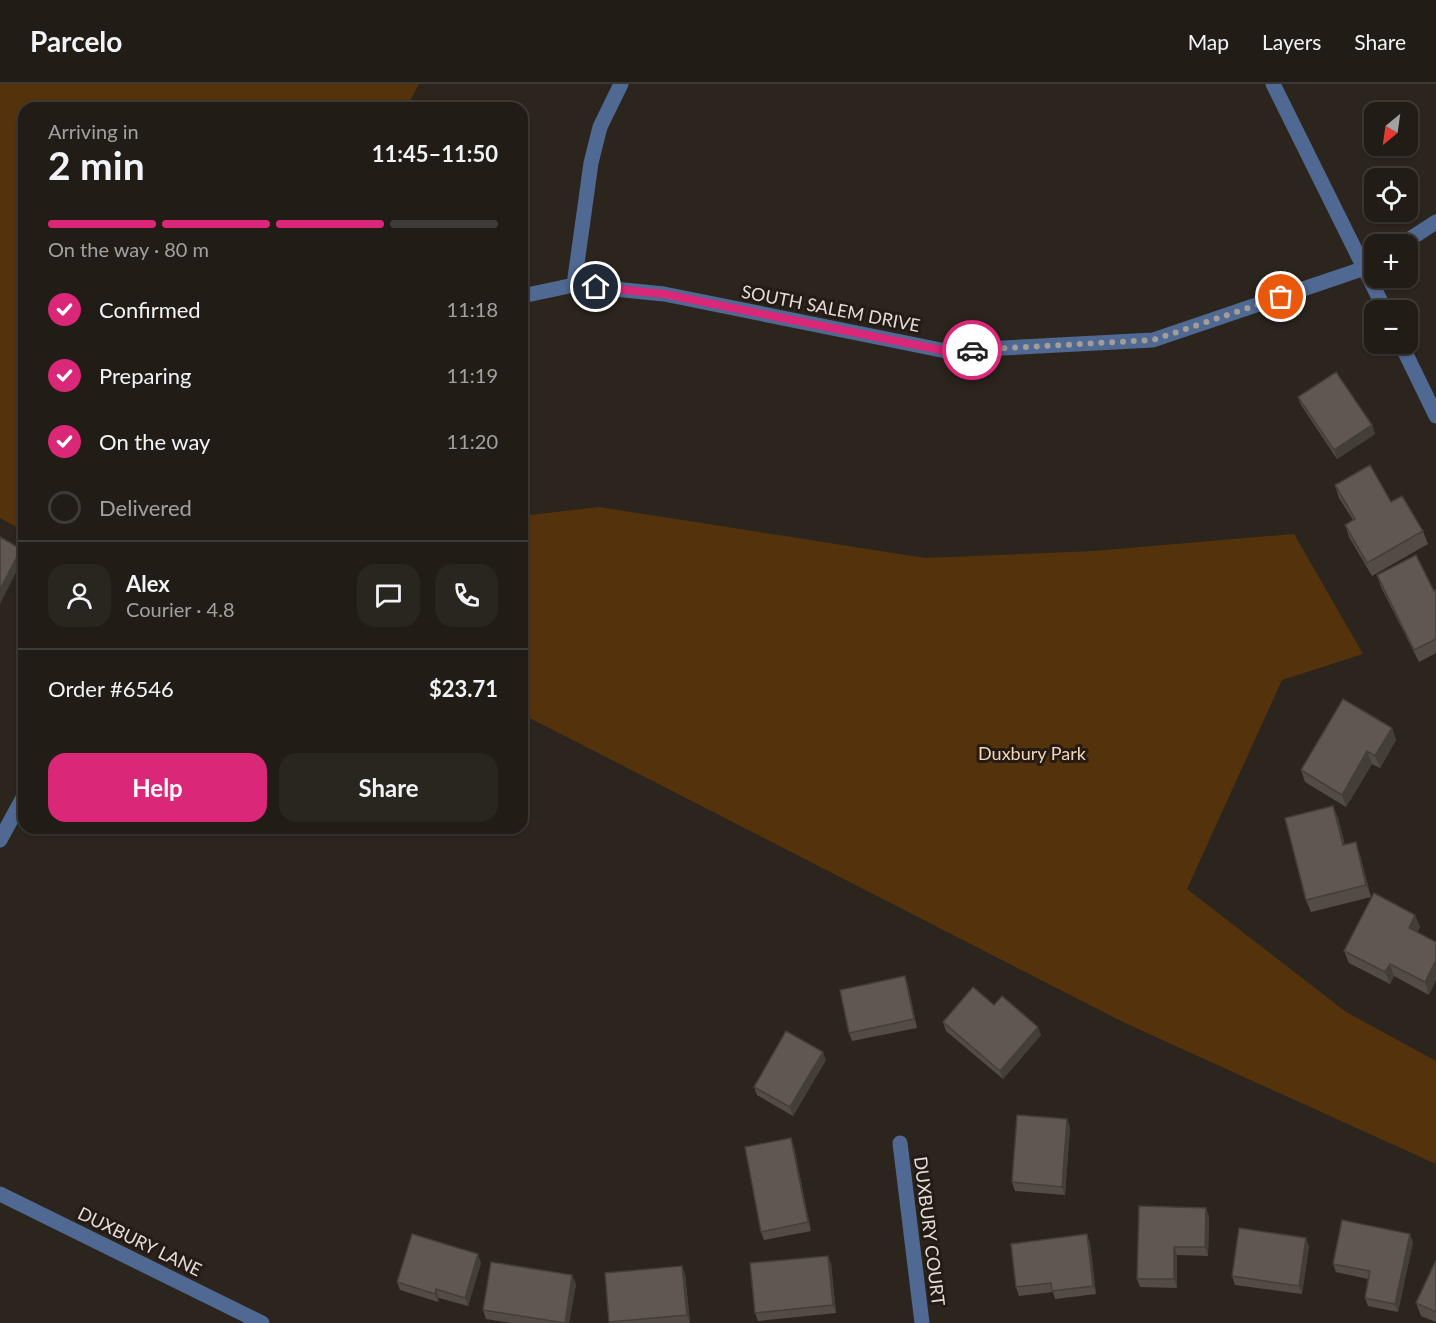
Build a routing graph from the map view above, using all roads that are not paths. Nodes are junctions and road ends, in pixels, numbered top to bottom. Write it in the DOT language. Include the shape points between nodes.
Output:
graph roads {
  1 [pos="621,84"];
  2 [pos="1273,84"];
  3 [pos="1436,222"];
  4 [pos="1417,234"];
  5 [pos="1364,255"];
  6 [pos="1364,268"];
  7 [pos="574,285"];
  8 [pos="528,295"];
  9 [pos="1406,354"];
  10 [pos="1436,416"];
  11 [pos="18,807"];
  12 [pos="0,840"];
  13 [pos="900,1143"];
  14 [pos="0,1194"];
  15 [pos="262,1323"];
  16 [pos="922,1323"];
  1 -- 7 [label="street" via="600,127 591,163"];
  2 -- 5 [label="street"];
  3 -- 4 [label="street"];
  6 -- 7 [label="street, SOUTH SALEM DRIVE" via="1153,340 946,351 664,294"];
  7 -- 8 [label="street, SOUTH SALEM DRIVE"];
  9 -- 10 [label="street"];
  11 -- 12 [label="street"];
  13 -- 16 [label="street, DUXBURY COURT"];
  14 -- 15 [label="street, DUXBURY LANE"];
}
